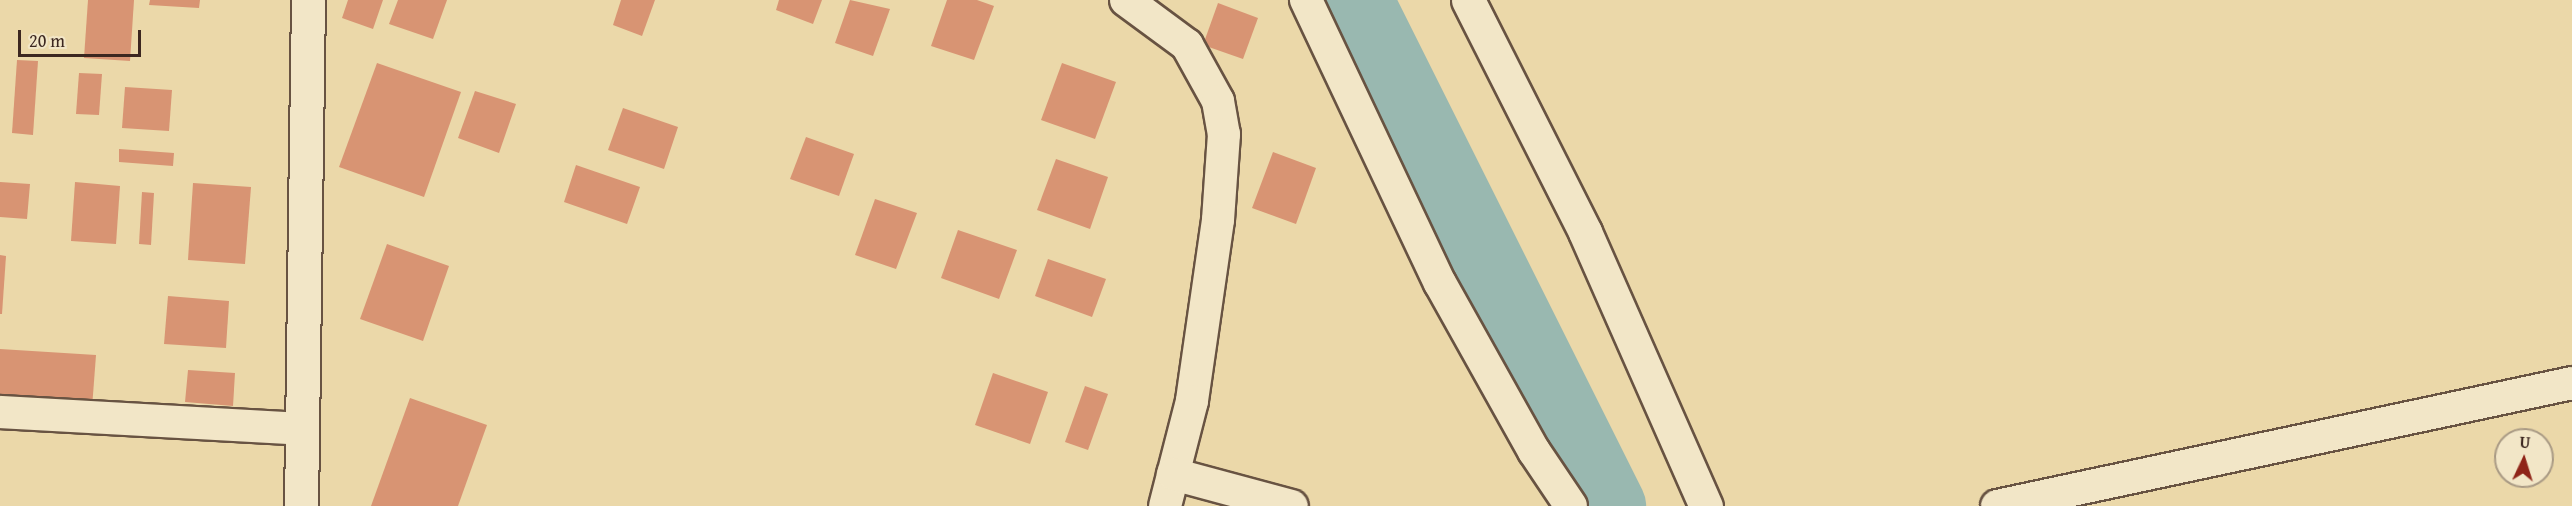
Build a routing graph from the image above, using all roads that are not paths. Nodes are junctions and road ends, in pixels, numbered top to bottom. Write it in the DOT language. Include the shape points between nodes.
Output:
graph roads {
  1 [pos="308,0"];
  2 [pos="1126,0"];
  3 [pos="1306,0"];
  4 [pos="1468,0"];
  5 [pos="2572,383"];
  6 [pos="0,412"];
  7 [pos="300,429"];
  8 [pos="1173,474"];
  9 [pos="2008,505"];
  10 [pos="301,506"];
  11 [pos="1165,506"];
  12 [pos="1292,506"];
  13 [pos="1571,506"];
  14 [pos="1706,506"];
  1 -- 7 [label="street"];
  2 -- 8 [label="street" via="1187,45 1218,101 1224,134 1218,220 1192,401"];
  3 -- 13 [label="street" via="1440,283 1534,451"];
  4 -- 14 [label="street" via="1585,232"];
  5 -- 9 [label="street"];
  6 -- 7 [label="street"];
  7 -- 10 [label="street"];
  8 -- 11 [label="street"];
  8 -- 12 [label="street"];
}
